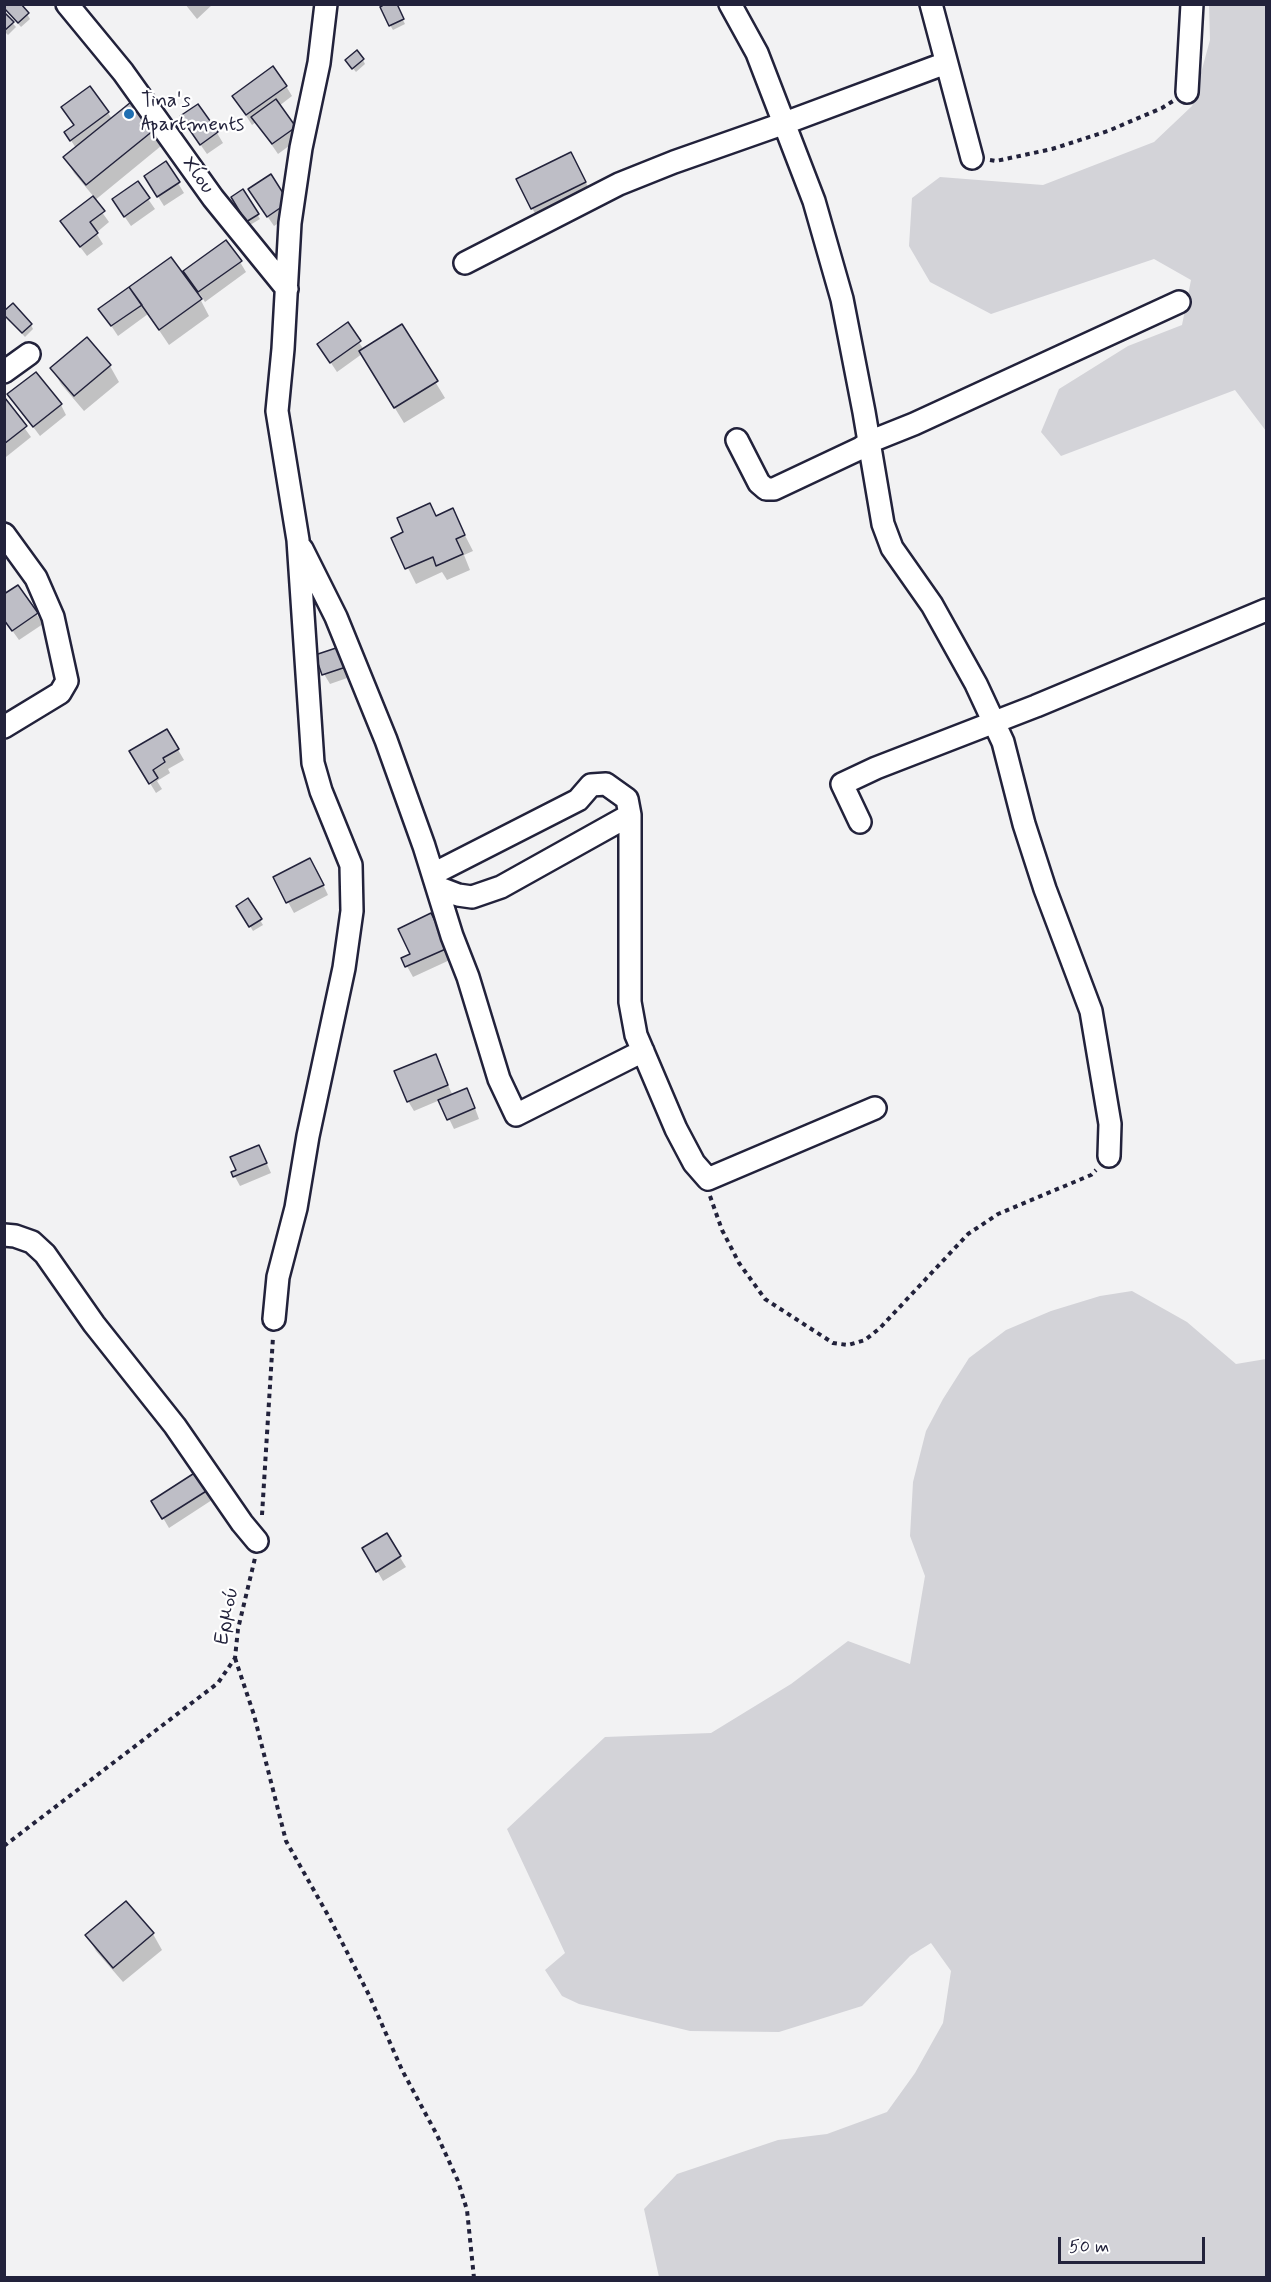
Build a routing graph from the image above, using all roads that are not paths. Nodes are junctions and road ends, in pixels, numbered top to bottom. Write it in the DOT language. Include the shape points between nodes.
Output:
graph roads {
  1 [pos="67,4"];
  2 [pos="326,4"];
  3 [pos="730,4"];
  4 [pos="931,4"];
  5 [pos="1192,4"];
  6 [pos="946,63"];
  7 [pos="1187,92"];
  8 [pos="785,123"];
  9 [pos="972,158"];
  10 [pos="465,263"];
  11 [pos="287,289"];
  12 [pos="1179,302"];
  13 [pos="30,354"];
  14 [pos="4,372"];
  15 [pos="737,440"];
  16 [pos="869,442"];
  17 [pos="298,540"];
  18 [pos="7,543"];
  19 [pos="1266,610"];
  20 [pos="994,722"];
  21 [pos="4,727"];
  22 [pos="630,815"];
  23 [pos="860,822"];
  24 [pos="435,880"];
  25 [pos="643,1051"];
  26 [pos="875,1108"];
  27 [pos="1109,1156"];
  28 [pos="4,1235"];
  29 [pos="274,1319"];
  30 [pos="258,1541"];
  1 -- 11 [label="street, Χίου"];
  2 -- 11 [label="street" via="290,223"];
  3 -- 8 [label="street" via="757,53"];
  4 -- 6 [label="street"];
  5 -- 7 [label="street"];
  6 -- 8 [label="street"];
  6 -- 9 [label="street"];
  8 -- 10 [label="street" via="619,184"];
  8 -- 16 [label="street" via="814,201 842,299"];
  11 -- 17 [label="street" via="277,411"];
  12 -- 16 [label="street"];
  13 -- 14 [label="street"];
  15 -- 16 [label="street" via="766,489 774,489"];
  16 -- 20 [label="street" via="883,524 892,548 932,605"];
  17 -- 24 [label="street" via="336,617 382,729"];
  17 -- 29 [label="street" via="313,763 351,865 352,911 296,1208 278,1277"];
  18 -- 21 [label="street" via="36,578 53,617 67,681 60,693"];
  19 -- 20 [label="street"];
  20 -- 23 [label="street" via="842,784"];
  20 -- 27 [label="street" via="1045,889 1091,1011 1110,1124"];
  22 -- 24 [label="street" via="501,887 472,897 458,895"];
  22 -- 24 [label="street" via="627,799 606,784 591,785 578,800"];
  22 -- 25 [label="street" via="630,1002"];
  24 -- 25 [label="street" via="499,1079 516,1115"];
  25 -- 26 [label="street" via="676,1129 708,1179"];
  28 -- 30 [label="street" via="32,1242 45,1254"];
}
